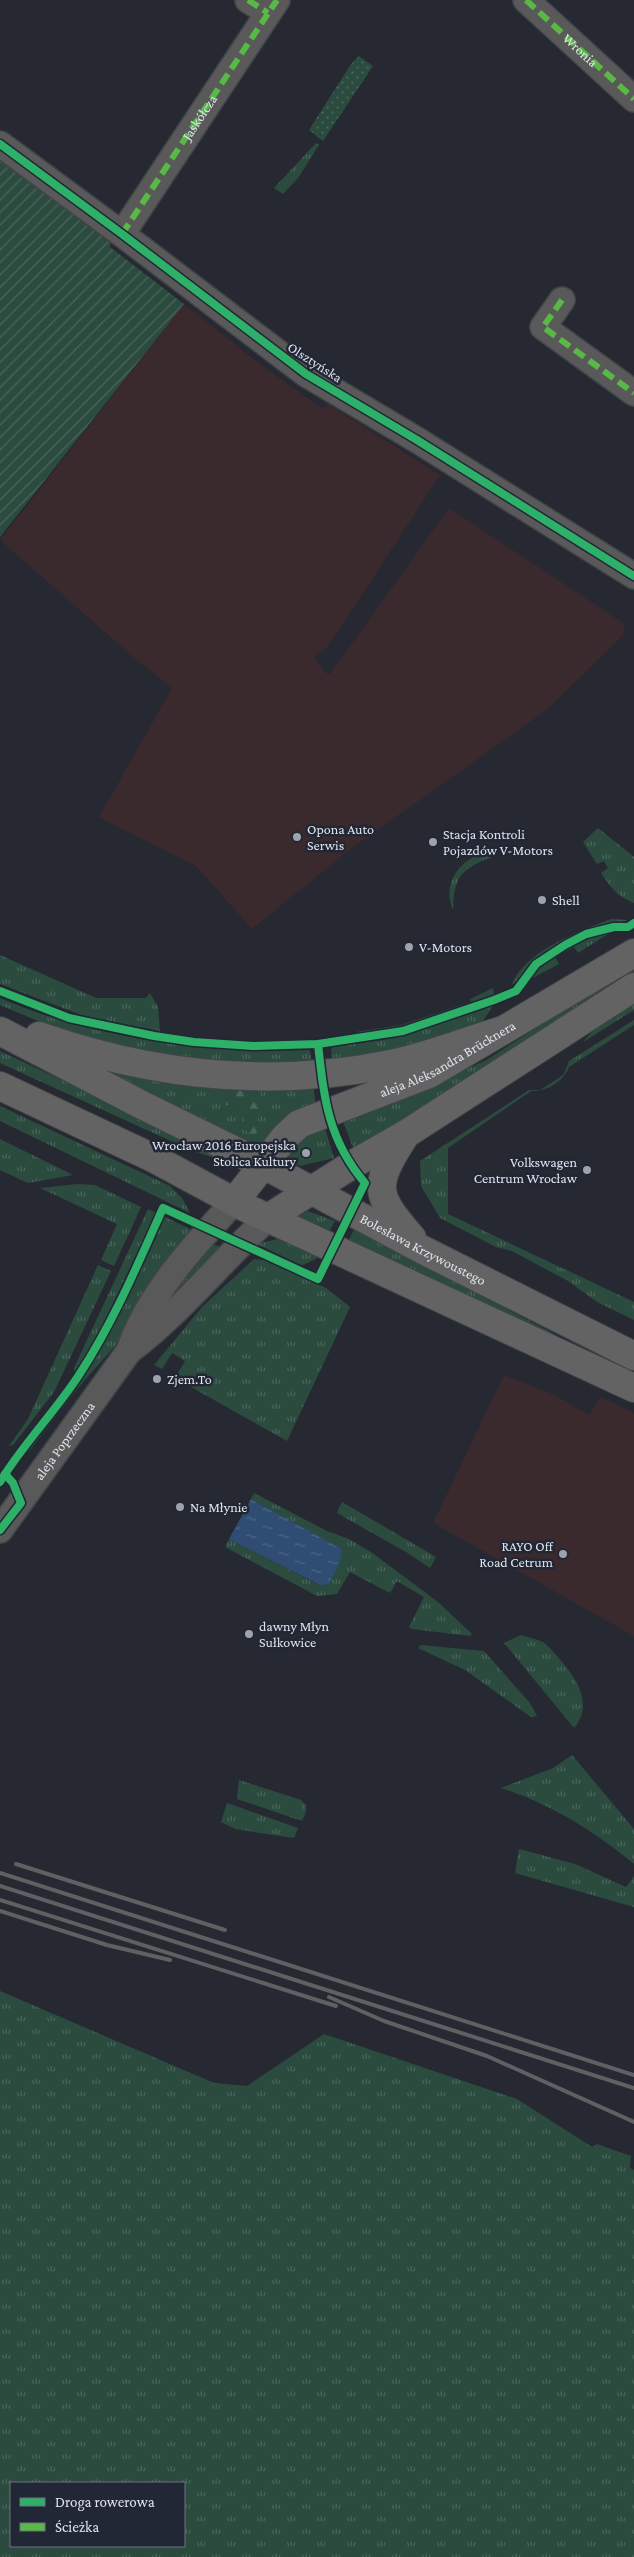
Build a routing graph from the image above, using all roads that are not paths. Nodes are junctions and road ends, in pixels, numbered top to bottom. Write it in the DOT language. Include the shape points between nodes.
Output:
graph roads {
  1 [pos="248,0"];
  2 [pos="526,0"];
  3 [pos="272,7"];
  4 [pos="634,99"];
  5 [pos="0,144"];
  6 [pos="122,234"];
  7 [pos="562,300"];
  8 [pos="634,393"];
  9 [pos="634,576"];
  10 [pos="634,953"];
  11 [pos="634,987"];
  12 [pos="0,1022"];
  13 [pos="0,1031"];
  14 [pos="500,1031"];
  15 [pos="0,1086"];
  16 [pos="406,1134"];
  17 [pos="264,1165"];
  18 [pos="310,1191"];
  19 [pos="234,1202"];
  20 [pos="268,1218"];
  21 [pos="421,1249"];
  22 [pos="129,1351"];
  23 [pos="634,1356"];
  24 [pos="634,1388"];
  25 [pos="0,1530"];
  1 -- 3 [label="street"];
  2 -- 4 [label="street, Wronia"];
  3 -- 6 [label="street, Jaskółcza"];
  5 -- 6 [label="street, Olsztyńska"];
  6 -- 9 [label="street, Olsztyńska" via="306,374"];
  7 -- 8 [label="street" via="543,327"];
  10 -- 14 [label="main road, aleja Aleksandra Brücknera"];
  11 -- 16 [label="main road"];
  12 -- 14 [label="main road" via="131,1063 203,1074 260,1077 391,1064"];
  13 -- 17 [label="main road, Bolesława Krzywoustego"];
  14 -- 17 [label="main road, aleja Aleksandra Brücknera" via="429,1074 299,1124 284,1137"];
  15 -- 19 [label="main road" via="152,1158"];
  16 -- 18 [label="main road"];
  16 -- 21 [label="main road" via="385,1166 383,1193 388,1210"];
  17 -- 18 [label="main road, Bolesława Krzywoustego"];
  17 -- 19 [label="main road, aleja Aleksandra Brücknera"];
  18 -- 20 [label="main road"];
  18 -- 21 [label="main road, Bolesława Krzywoustego"];
  19 -- 20 [label="main road"];
  19 -- 22 [label="street, aleja Poprzeczna" via="157,1296 137,1327"];
  20 -- 22 [label="street, aleja Poprzeczna" via="156,1331"];
  20 -- 24 [label="main road"];
  21 -- 23 [label="main road, Bolesława Krzywoustego"];
  22 -- 25 [label="street, aleja Poprzeczna"];
}
